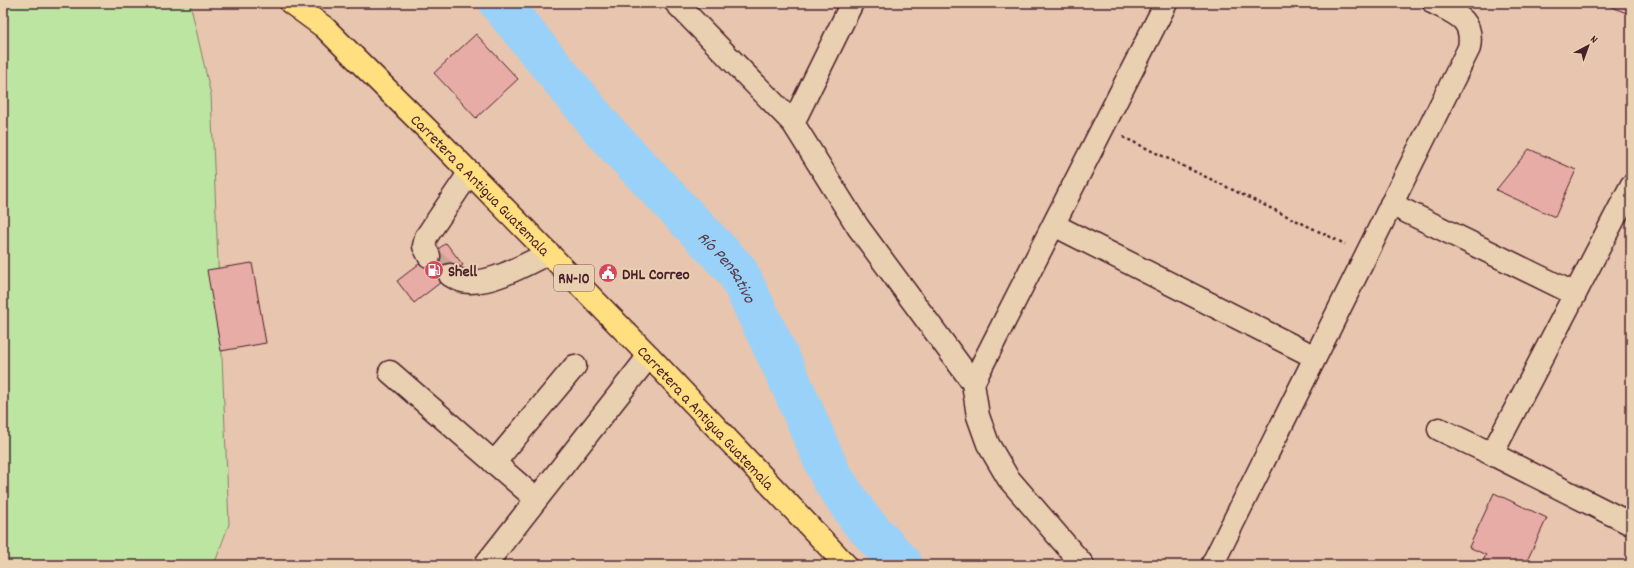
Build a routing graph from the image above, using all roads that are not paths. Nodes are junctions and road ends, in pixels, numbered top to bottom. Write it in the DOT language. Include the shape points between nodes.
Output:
graph roads {
  1 [pos="291,3"];
  2 [pos="852,3"];
  3 [pos="1166,3"];
  4 [pos="1434,3"];
  5 [pos="677,4"];
  6 [pos="793,123"];
  7 [pos="470,172"];
  8 [pos="1628,198"];
  9 [pos="1391,204"];
  10 [pos="1054,225"];
  11 [pos="549,253"];
  12 [pos="429,256"];
  13 [pos="450,275"];
  14 [pos="1575,294"];
  15 [pos="649,356"];
  16 [pos="1315,357"];
  17 [pos="575,366"];
  18 [pos="390,372"];
  19 [pos="973,383"];
  20 [pos="1439,429"];
  21 [pos="1492,454"];
  22 [pos="494,463"];
  23 [pos="536,499"];
  24 [pos="1631,524"];
  25 [pos="484,565"];
  26 [pos="846,565"];
  27 [pos="1083,565"];
  28 [pos="1212,565"];
  1 -- 7 [label="main road, Carretera a Antigua Guatemala / RN-10" via="324,27"];
  2 -- 6 [label="street"];
  3 -- 10 [label="street"];
  4 -- 9 [label="street" via="1456,14 1466,23 1471,39 1469,48"];
  5 -- 6 [label="street"];
  6 -- 19 [label="street" via="858,227"];
  7 -- 11 [label="main road, Carretera a Antigua Guatemala / RN-10"];
  7 -- 12 [label="street" via="426,237 424,246"];
  8 -- 14 [label="street"];
  9 -- 14 [label="street"];
  9 -- 16 [label="street"];
  10 -- 16 [label="street"];
  10 -- 19 [label="street"];
  11 -- 13 [label="street" via="488,280 469,282"];
  11 -- 15 [label="main road, Carretera a Antigua Guatemala / RN-10"];
  14 -- 21 [label="street"];
  15 -- 23 [label="street"];
  15 -- 26 [label="main road, Carretera a Antigua Guatemala / RN-10"];
  16 -- 28 [label="street"];
  17 -- 22 [label="street"];
  18 -- 22 [label="street"];
  19 -- 27 [label="street" via="978,416 988,444 1008,478"];
  20 -- 21 [label="street"];
  21 -- 24 [label="street"];
  22 -- 23 [label="street"];
  23 -- 25 [label="street"];
}
